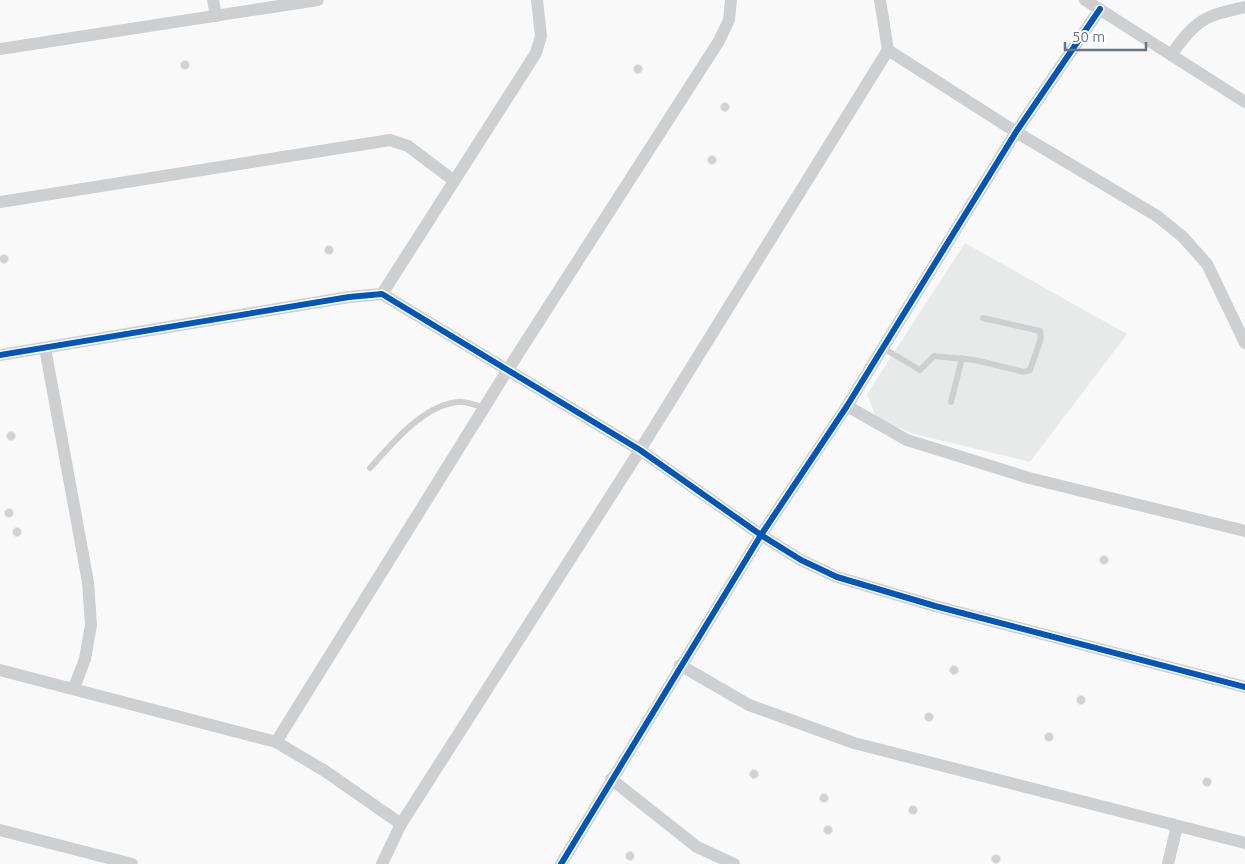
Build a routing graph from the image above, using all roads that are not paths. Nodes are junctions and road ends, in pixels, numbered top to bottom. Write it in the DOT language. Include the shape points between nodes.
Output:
graph roads {
  1 [pos="213,0"];
  2 [pos="318,0"];
  3 [pos="537,0"];
  4 [pos="731,0"];
  5 [pos="880,0"];
  6 [pos="1086,0"];
  7 [pos="1245,6"];
  8 [pos="1100,9"];
  9 [pos="216,16"];
  10 [pos="0,49"];
  11 [pos="888,50"];
  12 [pos="1171,55"];
  13 [pos="1245,102"];
  14 [pos="1016,132"];
  15 [pos="453,180"];
  16 [pos="0,202"];
  17 [pos="382,294"];
  18 [pos="983,318"];
  19 [pos="1241,323"];
  20 [pos="1245,343"];
  21 [pos="45,348"];
  22 [pos="883,348"];
  23 [pos="0,355"];
  24 [pos="962,358"];
  25 [pos="507,371"];
  26 [pos="951,402"];
  27 [pos="847,406"];
  28 [pos="484,408"];
  29 [pos="640,450"];
  30 [pos="370,468"];
  31 [pos="1245,531"];
  32 [pos="761,535"];
  33 [pos="680,665"];
  34 [pos="0,670"];
  35 [pos="1245,687"];
  36 [pos="74,688"];
  37 [pos="276,742"];
  38 [pos="611,779"];
  39 [pos="401,824"];
  40 [pos="1177,826"];
  41 [pos="0,830"];
  42 [pos="1245,842"];
  43 [pos="132,864"];
  44 [pos="382,864"];
  45 [pos="561,864"];
  46 [pos="734,864"];
  47 [pos="1168,864"];
  1 -- 9 [label="street"];
  2 -- 9 [label="street"];
  3 -- 15 [label="street" via="541,36 536,53"];
  4 -- 25 [label="street" via="728,20 718,41"];
  5 -- 11 [label="street"];
  6 -- 8 [label="street"];
  7 -- 12 [label="street" via="1214,13 1190,28"];
  8 -- 12 [label="street"];
  8 -- 14 [label="street"];
  9 -- 10 [label="street"];
  11 -- 14 [label="street"];
  11 -- 29 [label="street"];
  12 -- 13 [label="street"];
  14 -- 19 [label="street" via="1157,216 1183,237 1207,264"];
  14 -- 22 [label="street"];
  15 -- 16 [label="street" via="408,146 390,140"];
  15 -- 17 [label="street"];
  17 -- 21 [label="street"];
  17 -- 25 [label="street"];
  18 -- 24 [label="lane" via="1040,331 1032,367 1024,372"];
  19 -- 20 [label="street"];
  21 -- 23 [label="street"];
  21 -- 36 [label="street" via="88,582 91,625 85,659"];
  22 -- 24 [label="lane" via="920,370 932,357"];
  22 -- 27 [label="street"];
  24 -- 26 [label="lane"];
  25 -- 28 [label="street"];
  25 -- 29 [label="street"];
  27 -- 31 [label="street" via="907,440 1029,478"];
  27 -- 32 [label="street"];
  28 -- 30 [label="lane" via="459,402 435,410 407,429"];
  28 -- 37 [label="street"];
  29 -- 32 [label="street"];
  29 -- 39 [label="street"];
  32 -- 33 [label="street"];
  32 -- 35 [label="street" via="801,560 837,577"];
  33 -- 38 [label="street"];
  33 -- 40 [label="street" via="749,705 823,733"];
  34 -- 36 [label="street"];
  36 -- 37 [label="street"];
  37 -- 39 [label="street" via="325,771"];
  38 -- 45 [label="street"];
  38 -- 46 [label="street" via="697,847"];
  39 -- 44 [label="street"];
  40 -- 42 [label="street"];
  40 -- 47 [label="street"];
  41 -- 43 [label="street"];
}
